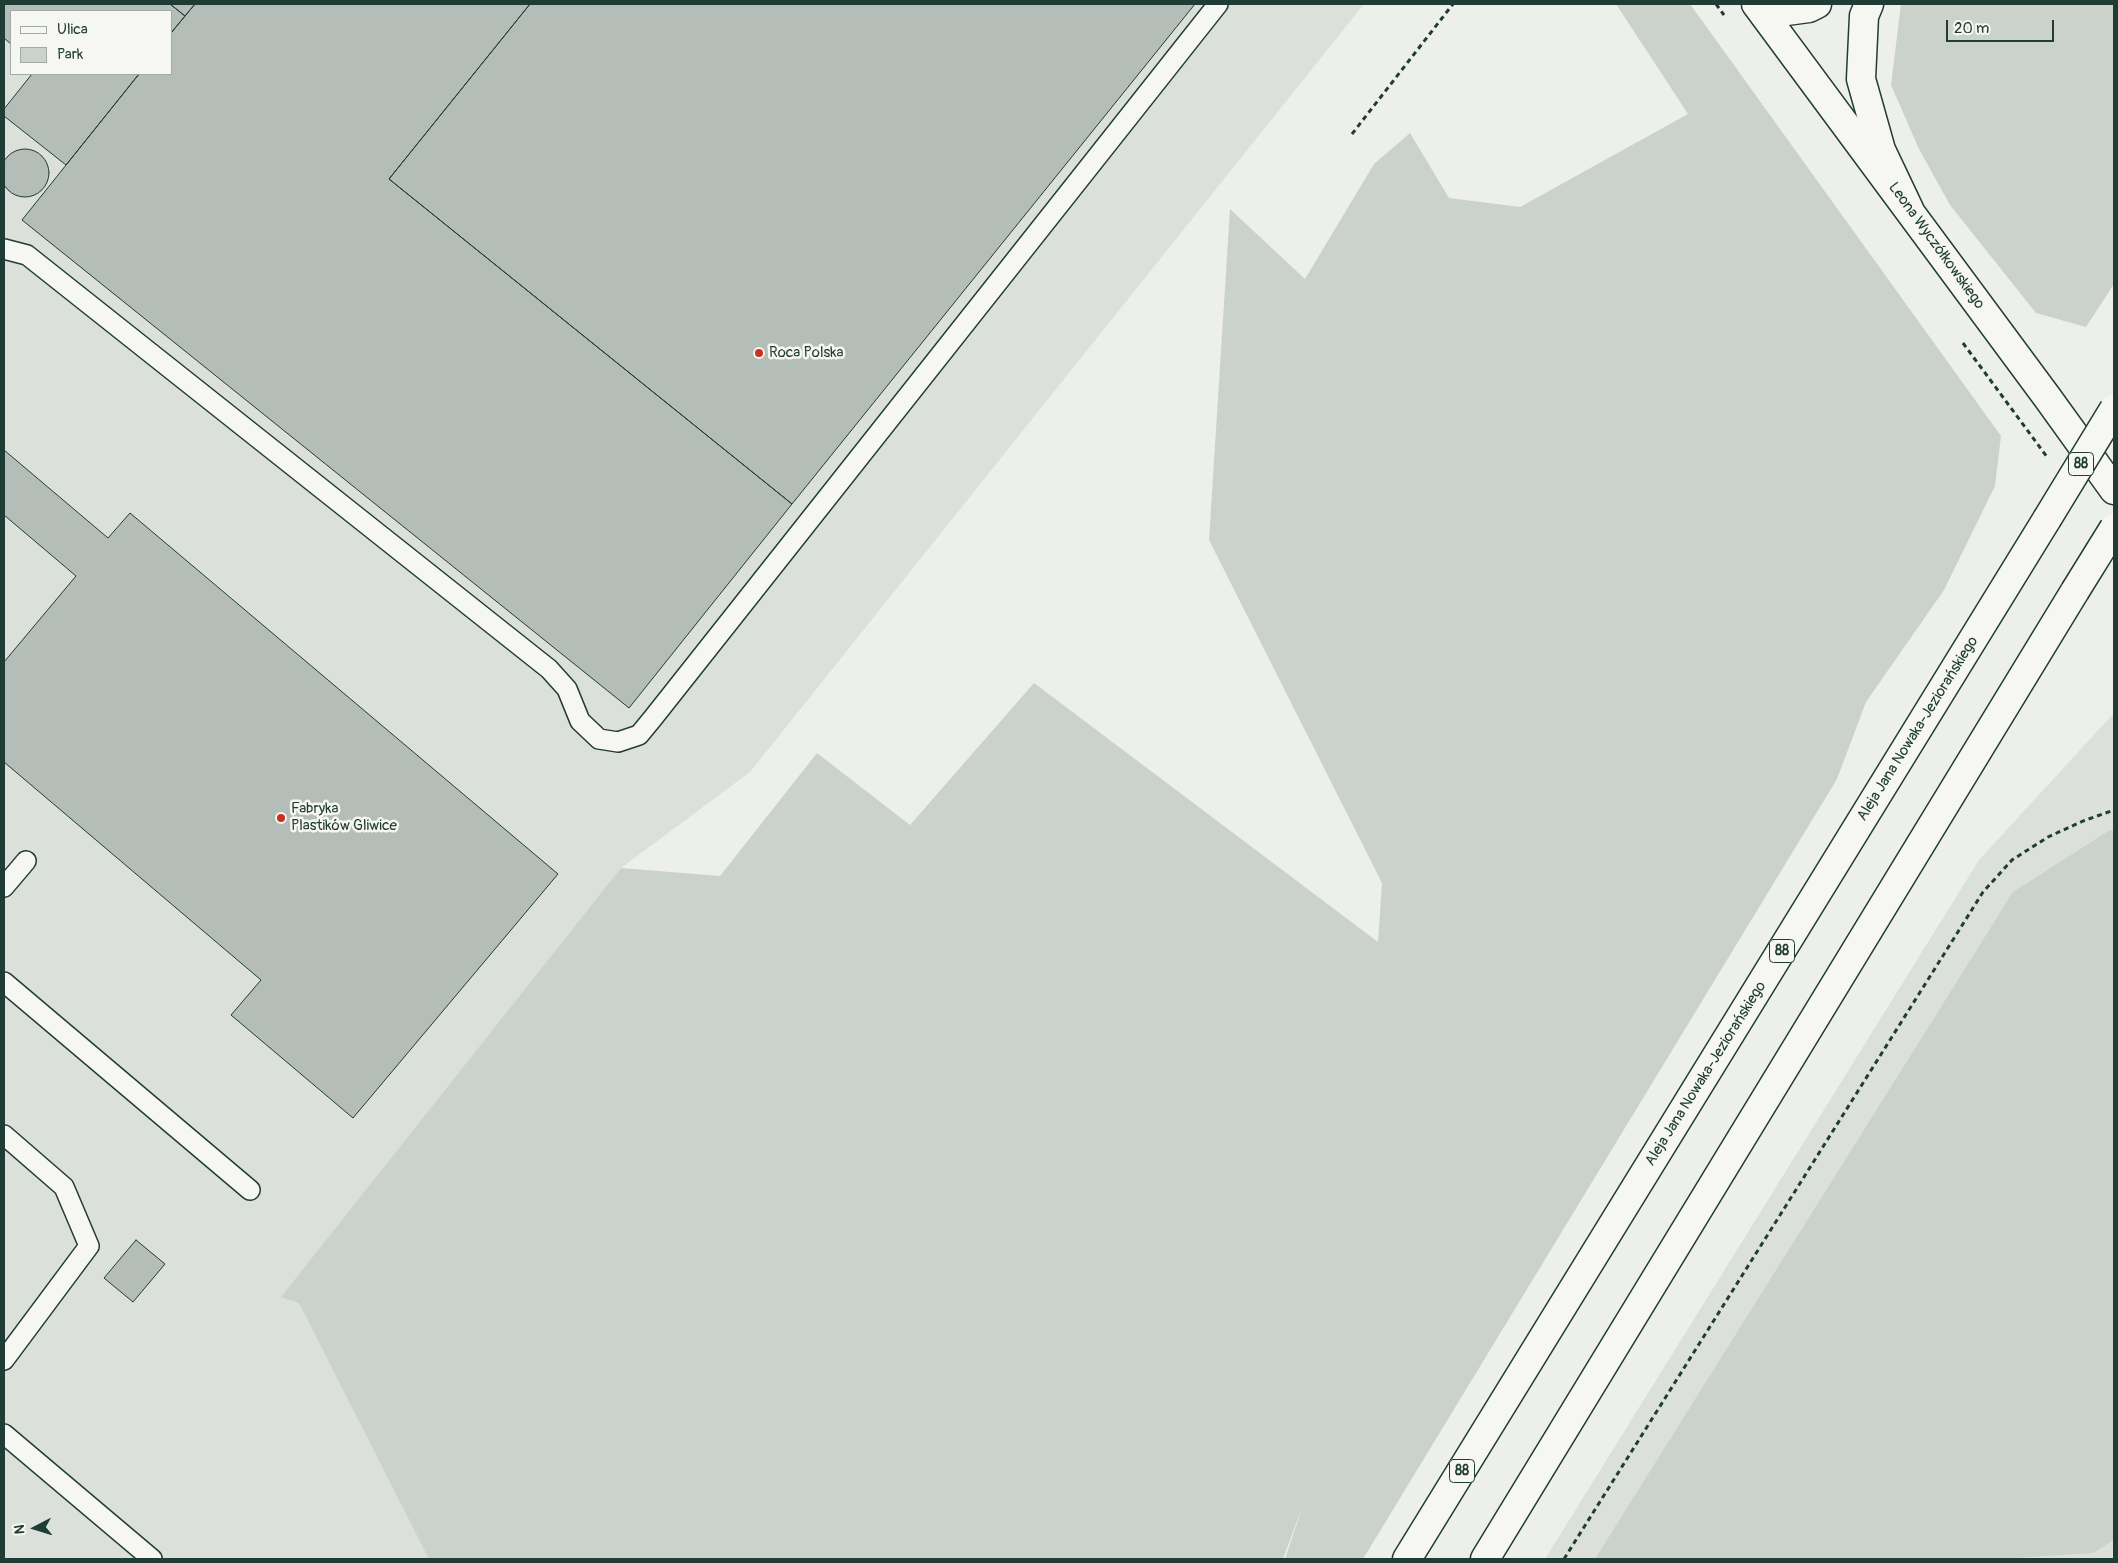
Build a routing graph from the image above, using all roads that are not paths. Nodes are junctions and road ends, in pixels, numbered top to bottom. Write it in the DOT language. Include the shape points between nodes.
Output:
graph roads {
  1 [pos="1218,4"];
  2 [pos="1817,4"];
  3 [pos="1869,4"];
  4 [pos="1763,7"];
  5 [pos="1909,209"];
  6 [pos="4,249"];
  7 [pos="2114,409"];
  8 [pos="2114,490"];
  9 [pos="2114,528"];
  10 [pos="26,861"];
  11 [pos="4,887"];
  12 [pos="4,982"];
  13 [pos="4,1135"];
  14 [pos="250,1190"];
  15 [pos="4,1360"];
  16 [pos="4,1434"];
  17 [pos="152,1559"];
  18 [pos="1407,1559"];
  19 [pos="1485,1559"];
  1 -- 6 [label="lane" via="653,718 638,735 618,742 599,739 580,721 567,689 542,663 27,255"];
  2 -- 4 [label="main road" via="1809,8"];
  3 -- 5 [label="main road" via="1864,16 1861,79 1881,150"];
  4 -- 5 [label="main road, Leona Wyczółkowskiego"];
  5 -- 8 [label="main road, Leona Wyczółkowskiego"];
  7 -- 18 [label="main road, Aleja Jana Nowaka-Jeziorańskiego / 88, bridge"];
  9 -- 19 [label="main road, bridge"];
  10 -- 11 [label="lane"];
  12 -- 14 [label="lane"];
  13 -- 15 [label="lane" via="64,1187 89,1246"];
  16 -- 17 [label="lane"];
}
